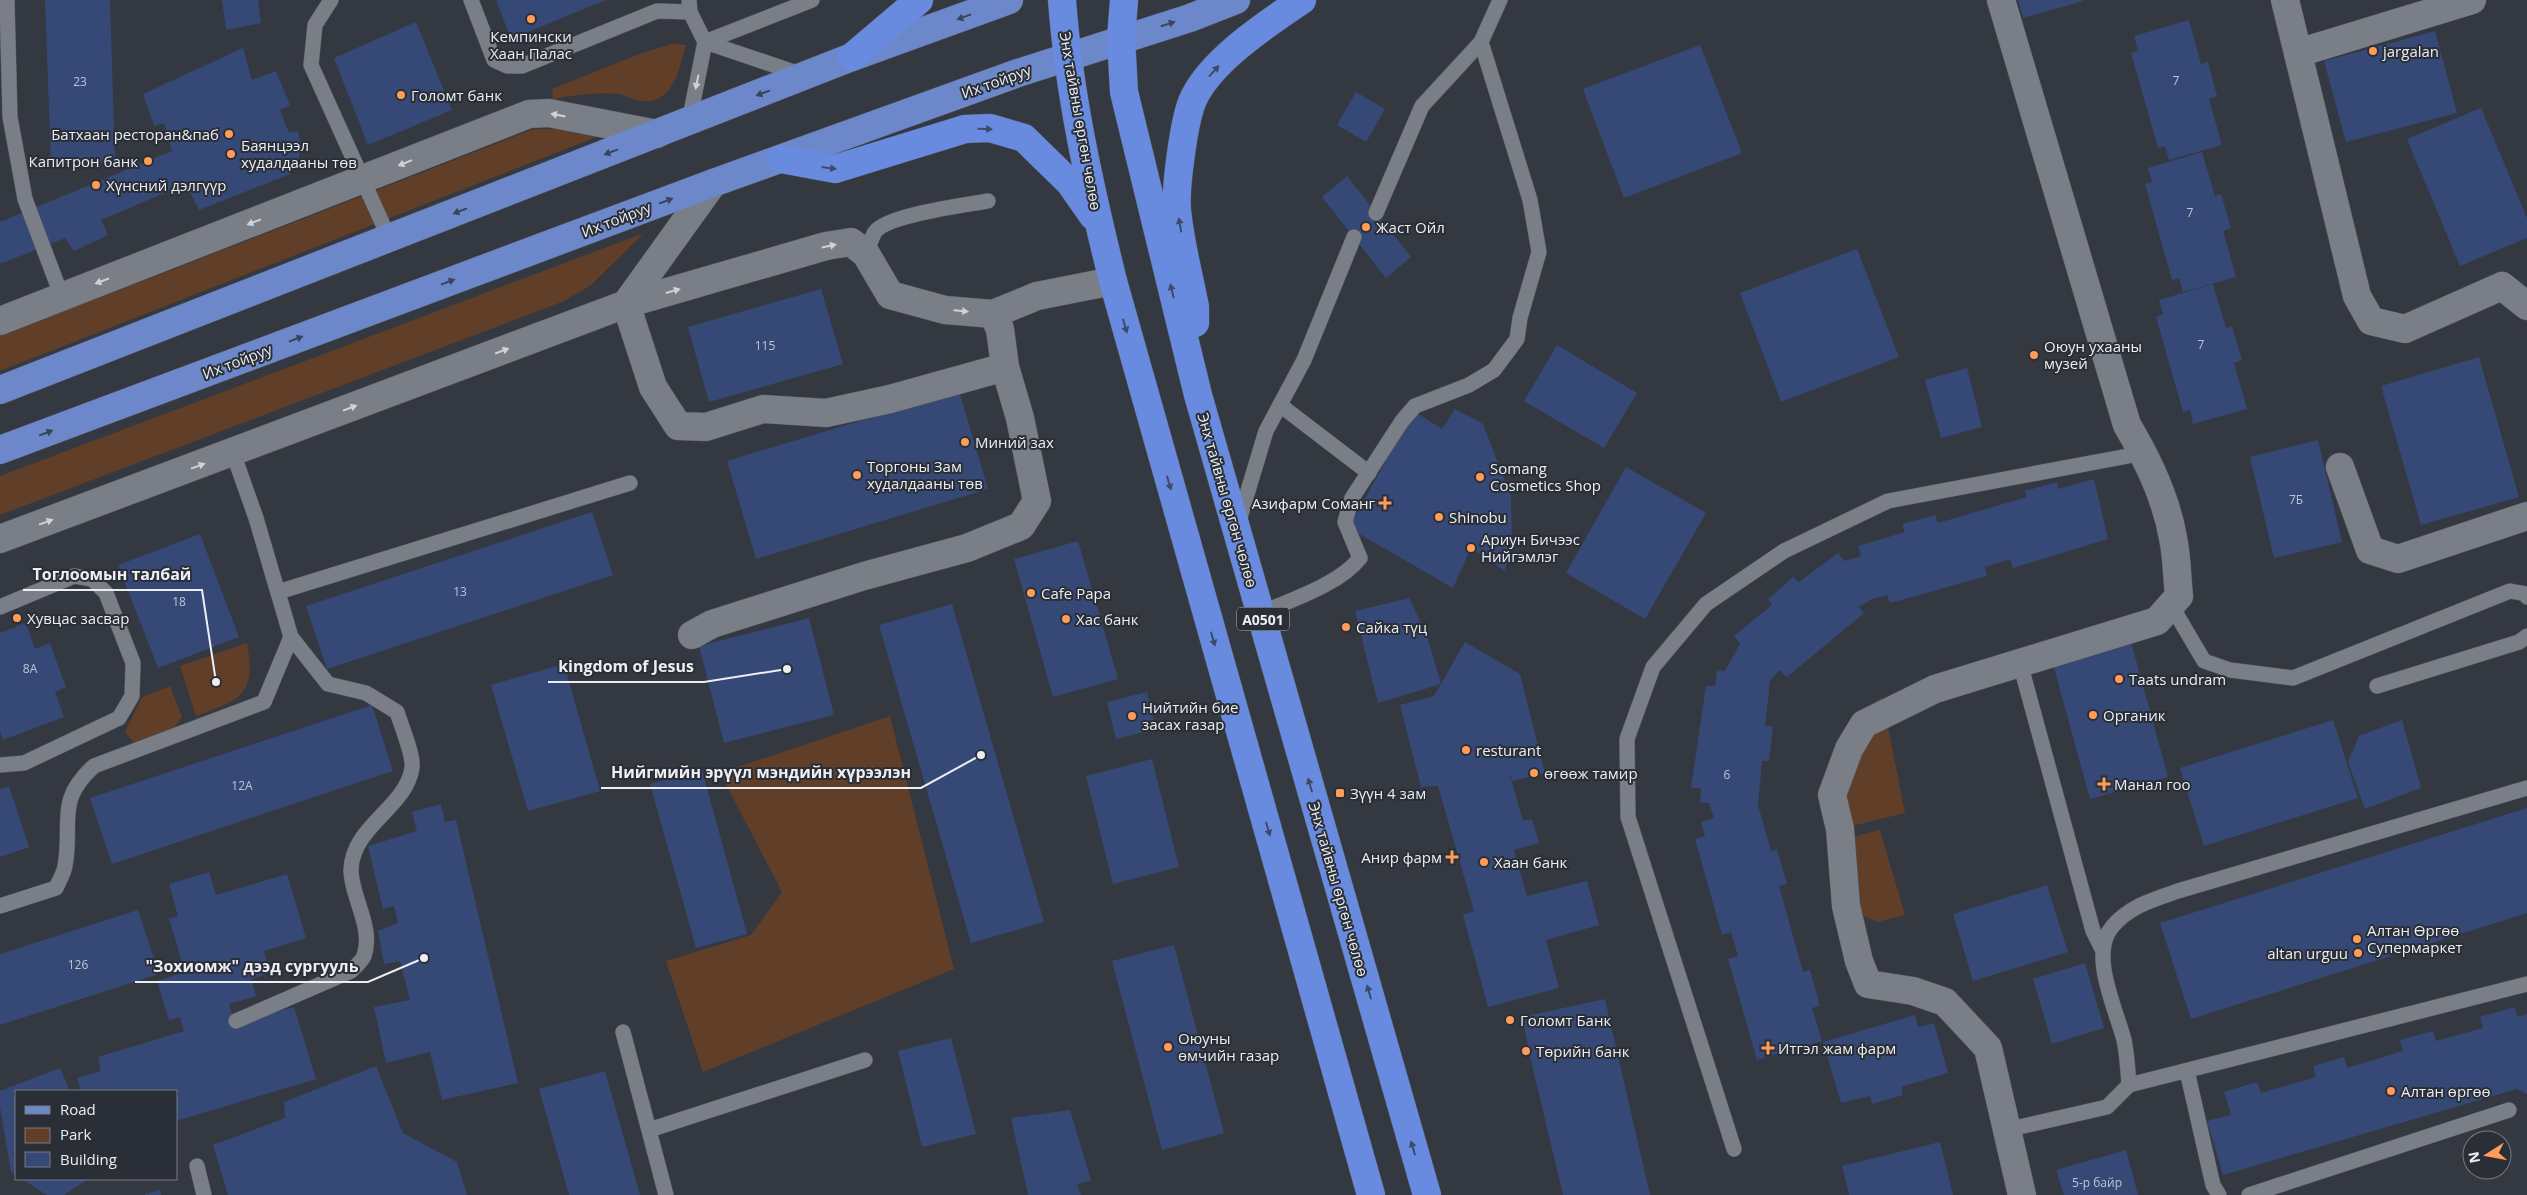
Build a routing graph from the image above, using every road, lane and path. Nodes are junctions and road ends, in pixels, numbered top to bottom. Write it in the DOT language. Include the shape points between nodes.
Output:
graph roads {
  1 [pos="7,0"];
  2 [pos="331,0"];
  3 [pos="471,0"];
  4 [pos="812,0"];
  5 [pos="919,0"];
  6 [pos="1009,0"];
  7 [pos="1062,0"];
  8 [pos="1124,0"];
  9 [pos="1236,0"];
  10 [pos="1302,0"];
  11 [pos="1500,0"];
  12 [pos="2001,0"];
  13 [pos="2285,0"];
  14 [pos="2472,0"];
  15 [pos="690,6"];
  16 [pos="1122,38"];
  17 [pos="705,42"];
  18 [pos="1482,42"];
  19 [pos="2298,52"];
  20 [pos="1066,57"];
  21 [pos="852,58"];
  22 [pos="806,76"];
  23 [pos="689,122"];
  24 [pos="657,134"];
  25 [pos="781,160"];
  26 [pos="364,179"];
  27 [pos="713,183"];
  28 [pos="988,201"];
  29 [pos="1376,213"];
  30 [pos="1099,225"];
  31 [pos="1354,237"];
  32 [pos="389,238"];
  33 [pos="866,254"];
  34 [pos="1112,281"];
  35 [pos="62,297"];
  36 [pos="626,304"];
  37 [pos="2527,306"];
  38 [pos="993,314"];
  39 [pos="0,321"];
  40 [pos="1005,366"];
  41 [pos="0,390"];
  42 [pos="1198,395"];
  43 [pos="1280,405"];
  44 [pos="0,450"];
  45 [pos="233,453"];
  46 [pos="2144,454"];
  47 [pos="2340,467"];
  48 [pos="1369,473"];
  49 [pos="630,483"];
  50 [pos="2527,516"];
  51 [pos="1237,528"];
  52 [pos="0,538"];
  53 [pos="278,592"];
  54 [pos="2527,597"];
  55 [pos="2171,605"];
  56 [pos="0,606"];
  57 [pos="1261,613"];
  58 [pos="692,635"];
  59 [pos="2527,636"];
  60 [pos="291,637"];
  61 [pos="2020,663"];
  62 [pos="2377,686"];
  63 [pos="0,765"];
  64 [pos="2527,788"];
  65 [pos="0,906"];
  66 [pos="2102,949"];
  67 [pos="2527,984"];
  68 [pos="236,1021"];
  69 [pos="623,1032"];
  70 [pos="865,1060"];
  71 [pos="2187,1071"];
  72 [pos="2129,1086"];
  73 [pos="2509,1110"];
  74 [pos="650,1130"];
  75 [pos="2006,1130"];
  76 [pos="1734,1149"];
  77 [pos="197,1166"];
  78 [pos="204,1195"];
  79 [pos="666,1195"];
  80 [pos="1371,1195"];
  81 [pos="1427,1195"];
  82 [pos="2022,1195"];
  83 [pos="2219,1195"];
  84 [pos="2249,1195"];
  1 -- 35 [label="lane" via="12,126 25,199"];
  2 -- 26 [label="lane" via="315,25 312,64"];
  3 -- 15 [label="lane" via="494,60 507,66 522,66 657,11"];
  4 -- 17 [label="lane"];
  5 -- 21 [label="highway"];
  6 -- 21 [label="main road, one-way"];
  7 -- 20 [label="highway, Энх тайвны өргөн чөлөө"];
  8 -- 16 [label="highway, Энх тайвны өргөн чөлөө / A0501"];
  16 -- 9 [label="main road, Их тойруу, one-way" via="1190,18"];
  42 -- 10 [label="highway, one-way" via="1195,307 1177,209 1182,148 1192,101 1212,71 1238,47"];
  11 -- 18 [label="lane"];
  12 -- 46 [label="street" via="2127,425"];
  13 -- 19 [label="street"];
  14 -- 19 [label="street"];
  15 -- 17 [label="lane"];
  16 -- 20 [label="main road, Их тойруу"];
  42 -- 16 [label="highway, Энх тайвны өргөн чөлөө / A0501, one-way" via="1124,92"];
  17 -- 22 [label="lane"];
  17 -- 23 [label="lane, one-way"];
  18 -- 29 [label="lane" via="1422,106"];
  18 -- 48 [label="lane" via="1530,200 1539,252 1520,318 1518,339 1494,370 1469,385 1416,406 1402,421"];
  19 -- 37 [label="street" via="2357,296 2371,321 2405,329 2502,286"];
  20 -- 25 [label="main road, Их тойруу"];
  20 -- 30 [label="highway, Энх тайвны өргөн чөлөө"];
  21 -- 22 [label="main road"];
  22 -- 23 [label="main road, one-way"];
  23 -- 24 [label="main road"];
  24 -- 26 [label="street, one-way" via="549,113 529,114"];
  24 -- 32 [label="main road, one-way"];
  25 -- 27 [label="main road, Их тойруу"];
  25 -- 30 [label="highway, one-way" via="835,169 965,130 990,128 1024,138 1070,183"];
  26 -- 32 [label="lane"];
  26 -- 35 [label="street, one-way"];
  27 -- 36 [label="street"];
  44 -- 27 [label="main road, Их тойруу, one-way"];
  28 -- 33 [label="lane" via="928,211 886,224 875,231"];
  30 -- 34 [label="highway, Энх тайвны өргөн чөлөө"];
  31 -- 43 [label="lane" via="1304,360"];
  32 -- 41 [label="main road"];
  36 -- 33 [label="street, one-way" via="826,246 851,242"];
  33 -- 38 [label="street, one-way" via="890,296 945,310"];
  34 -- 38 [label="street" via="1037,296"];
  34 -- 80 [label="highway, Энх тайвны өргөн чөлөө, one-way"];
  35 -- 39 [label="street"];
  36 -- 40 [label="street" via="653,387 678,426 706,427 763,409 826,412"];
  45 -- 36 [label="street, one-way"];
  38 -- 40 [label="street" via="1000,329"];
  40 -- 58 [label="street" via="1020,418 1037,501 1021,526 967,548 864,576 712,624"];
  42 -- 51 [label="highway, Энх тайвны өргөн чөлөө / A0501"];
  43 -- 48 [label="lane"];
  43 -- 51 [label="lane" via="1266,431"];
  52 -- 45 [label="street, one-way"];
  45 -- 53 [label="lane"];
  46 -- 55 [label="street" via="2162,494 2173,539 2179,596"];
  46 -- 76 [label="lane" via="1888,501 1784,551 1706,604 1653,668 1627,739 1628,817"];
  47 -- 50 [label="street" via="2370,550 2398,559"];
  48 -- 57 [label="lane" via="1352,498 1345,522 1360,558 1353,567 1308,593"];
  49 -- 53 [label="lane"];
  51 -- 57 [label="highway, Энх тайвны өргөн чөлөө / A0501"];
  53 -- 60 [label="lane"];
  54 -- 55 [label="lane" via="2510,591 2293,678 2230,670 2204,661"];
  55 -- 61 [label="street" via="2157,621"];
  56 -- 63 [label="lane" via="74,576 92,579 106,593 133,663 132,696 119,718 24,762"];
  81 -- 57 [label="highway, Энх тайвны өргөн чөлөө / A0501, one-way"];
  59 -- 62 [label="lane" via="2519,642"];
  60 -- 65 [label="lane" via="264,702 94,766 79,780 70,798 65,868 56,888"];
  60 -- 68 [label="lane" via="328,684 366,693 397,712 412,766 405,788 377,818 355,849 351,871 366,929 364,957 352,971"];
  61 -- 66 [label="lane" via="2093,931"];
  61 -- 75 [label="street" via="1935,690 1864,724 1849,749 1832,795 1840,829 1846,906 1868,984 1945,1002 1988,1048"];
  64 -- 66 [label="lane" via="2139,905 2112,927"];
  66 -- 72 [label="lane" via="2108,986 2124,1042"];
  67 -- 71 [label="lane"];
  69 -- 74 [label="lane"];
  70 -- 74 [label="lane"];
  71 -- 72 [label="lane"];
  71 -- 83 [label="lane" via="2213,1185"];
  72 -- 75 [label="lane" via="2107,1107"];
  73 -- 84 [label="lane"];
  74 -- 79 [label="lane"];
  75 -- 82 [label="street"];
  77 -- 78 [label="lane"];
}
